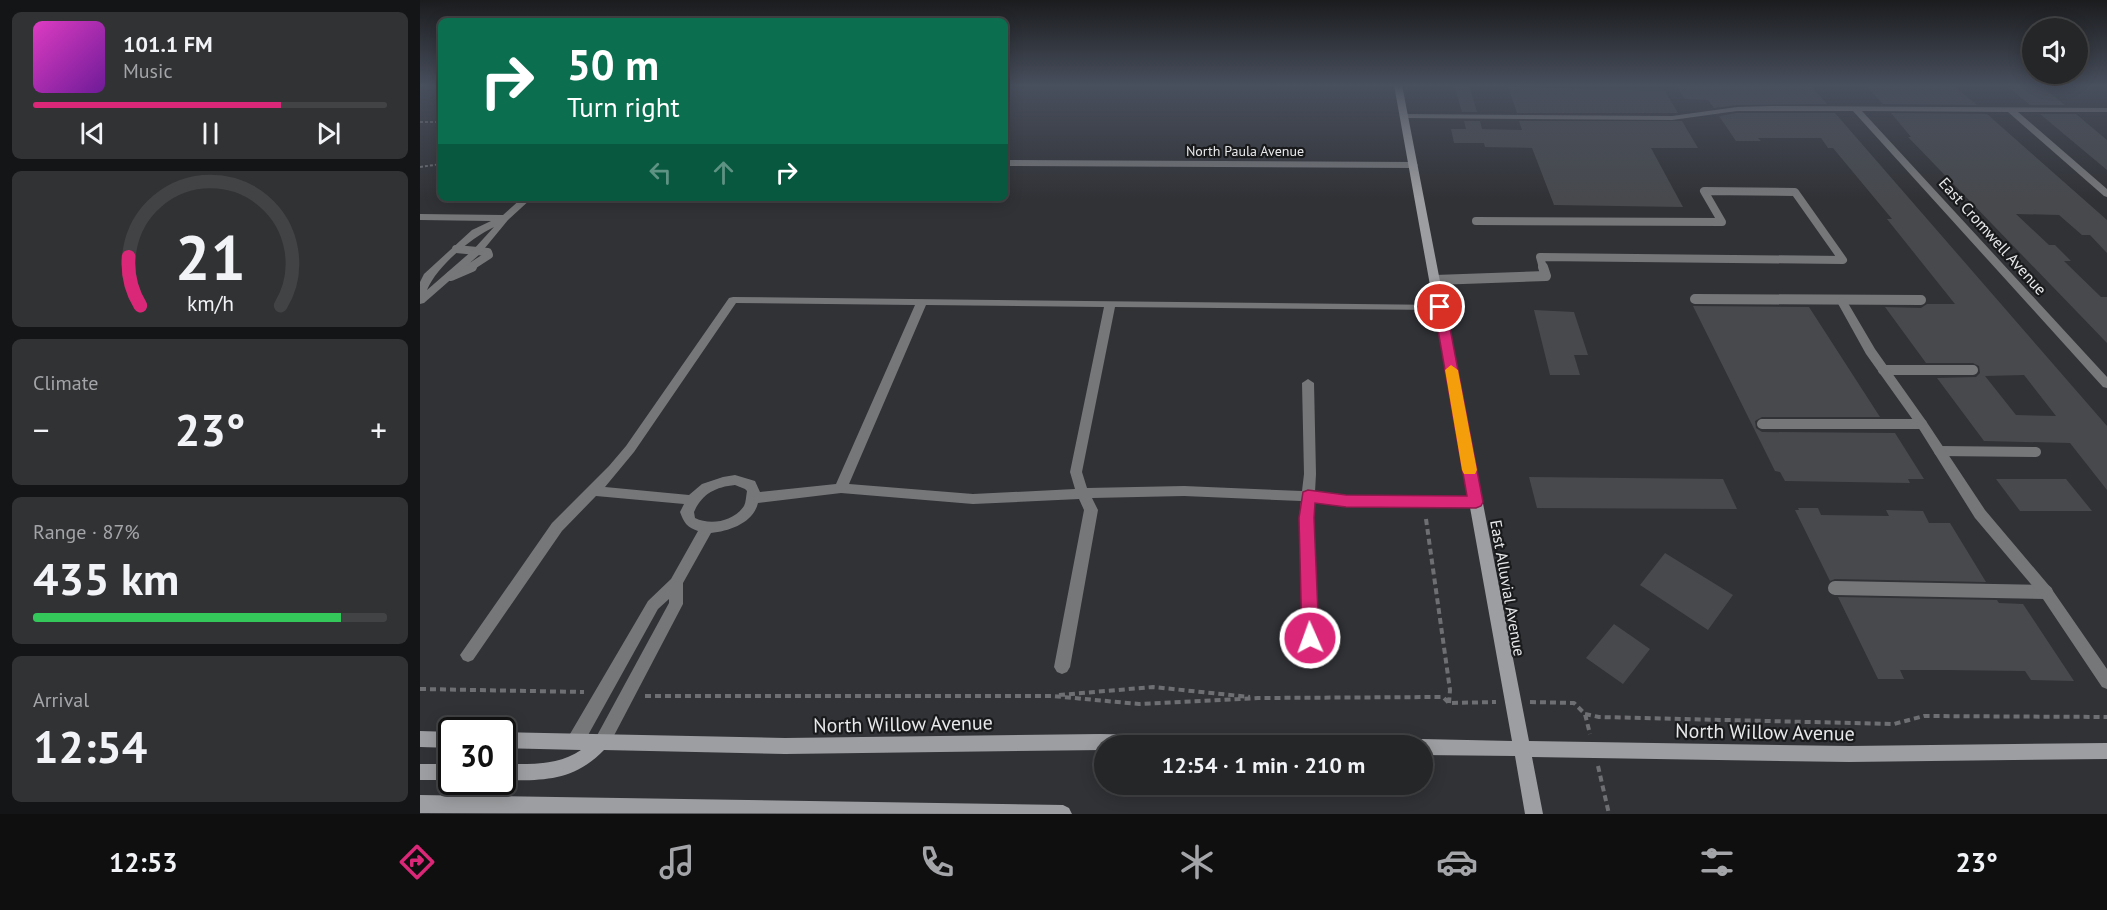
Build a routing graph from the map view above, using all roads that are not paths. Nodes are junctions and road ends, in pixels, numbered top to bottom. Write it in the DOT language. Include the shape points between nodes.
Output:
graph roads {
  1 [pos="1405,123"];
  2 [pos="1869,123"];
  3 [pos="2026,123"];
  4 [pos="1008,163"];
  5 [pos="1414,165"];
  6 [pos="2107,194"];
  7 [pos="524,201"];
  8 [pos="420,217"];
  9 [pos="505,218"];
  10 [pos="1476,221"];
  11 [pos="456,249"];
  12 [pos="479,249"];
  13 [pos="1435,280"];
  14 [pos="420,294"];
  15 [pos="1695,299"];
  16 [pos="1841,300"];
  17 [pos="1921,300"];
  18 [pos="420,301"];
  19 [pos="922,301"];
  20 [pos="1110,303"];
  21 [pos="1440,307"];
  22 [pos="1883,370"];
  23 [pos="1973,370"];
  24 [pos="1308,382"];
  25 [pos="2107,384"];
  26 [pos="1762,424"];
  27 [pos="1922,424"];
  28 [pos="1939,451"];
  29 [pos="2036,452"];
  30 [pos="841,488"];
  31 [pos="592,490"];
  32 [pos="1084,494"];
  33 [pos="1308,496"];
  34 [pos="754,498"];
  35 [pos="693,500"];
  36 [pos="1476,502"];
  37 [pos="706,529"];
  38 [pos="676,583"];
  39 [pos="1835,588"];
  40 [pos="2046,591"];
  41 [pos="468,655"];
  42 [pos="1311,662"];
  43 [pos="1062,667"];
  44 [pos="2107,682"];
  45 [pos="420,739"];
  46 [pos="438,740"];
  47 [pos="516,740"];
  48 [pos="576,740"];
  49 [pos="602,741"];
  50 [pos="1094,742"];
  51 [pos="1433,747"];
  52 [pos="1522,749"];
  53 [pos="2107,751"];
  54 [pos="420,772"];
  55 [pos="438,772"];
  56 [pos="516,772"];
  57 [pos="420,804"];
  58 [pos="896,812"];
  59 [pos="1063,814"];
  60 [pos="1534,814"];
  1 -- 5 [label="main road, East Alluvial Avenue"];
  2 -- 25 [label="street, East Cromwell Avenue"];
  3 -- 6 [label="street"];
  4 -- 5 [label="street, North Paula Avenue"];
  5 -- 13 [label="main road, East Alluvial Avenue"];
  7 -- 9 [label="street"];
  8 -- 9 [label="street"];
  9 -- 11 [label="street" via="475,232"];
  9 -- 12 [label="street"];
  10 -- 13 [label="lane" via="1722,222 1704,191 1795,192 1843,260 1539,257 1546,276"];
  11 -- 12 [label="lane"];
  11 -- 14 [label="street" via="428,276"];
  12 -- 18 [label="street"];
  13 -- 21 [label="main road, East Alluvial Avenue"];
  15 -- 16 [label="lane"];
  16 -- 17 [label="lane"];
  16 -- 22 [label="street"];
  19 -- 20 [label="street"];
  19 -- 30 [label="street"];
  19 -- 31 [label="street" via="733,300 630,449"];
  20 -- 21 [label="street"];
  20 -- 32 [label="street" via="1076,472"];
  21 -- 36 [label="main road, East Alluvial Avenue"];
  22 -- 23 [label="lane"];
  22 -- 27 [label="street"];
  24 -- 33 [label="street"];
  26 -- 27 [label="lane"];
  27 -- 28 [label="street"];
  28 -- 29 [label="lane"];
  28 -- 40 [label="street" via="1980,514"];
  30 -- 32 [label="street" via="973,498"];
  30 -- 34 [label="street"];
  31 -- 35 [label="street"];
  31 -- 41 [label="street" via="557,527"];
  32 -- 33 [label="street" via="1184,491"];
  32 -- 43 [label="street" via="1091,510"];
  33 -- 36 [label="street" via="1346,501"];
  33 -- 42 [label="street"];
  34 -- 35 [label="street" via="750,485 735,480 714,484"];
  34 -- 37 [label="street" via="745,514 735,521"];
  35 -- 37 [label="street" via="688,520 693,526"];
  36 -- 52 [label="main road, East Alluvial Avenue"];
  37 -- 38 [label="street"];
  38 -- 48 [label="street" via="653,605"];
  38 -- 49 [label="street" via="676,604"];
  39 -- 40 [label="lane"];
  40 -- 44 [label="street"];
  45 -- 46 [label="main road"];
  47 -- 48 [label="main road, North Willow Avenue"];
  48 -- 49 [label="main road, North Willow Avenue"];
  49 -- 50 [label="main road, North Willow Avenue" via="785,746"];
  49 -- 56 [label="main road" via="579,762 564,769"];
  51 -- 52 [label="main road, North Willow Avenue"];
  52 -- 53 [label="main road, North Willow Avenue" via="1850,754"];
  52 -- 60 [label="main road, East Alluvial Avenue"];
  54 -- 55 [label="main road"];
  57 -- 58 [label="main road"];
  58 -- 59 [label="main road"];
}
